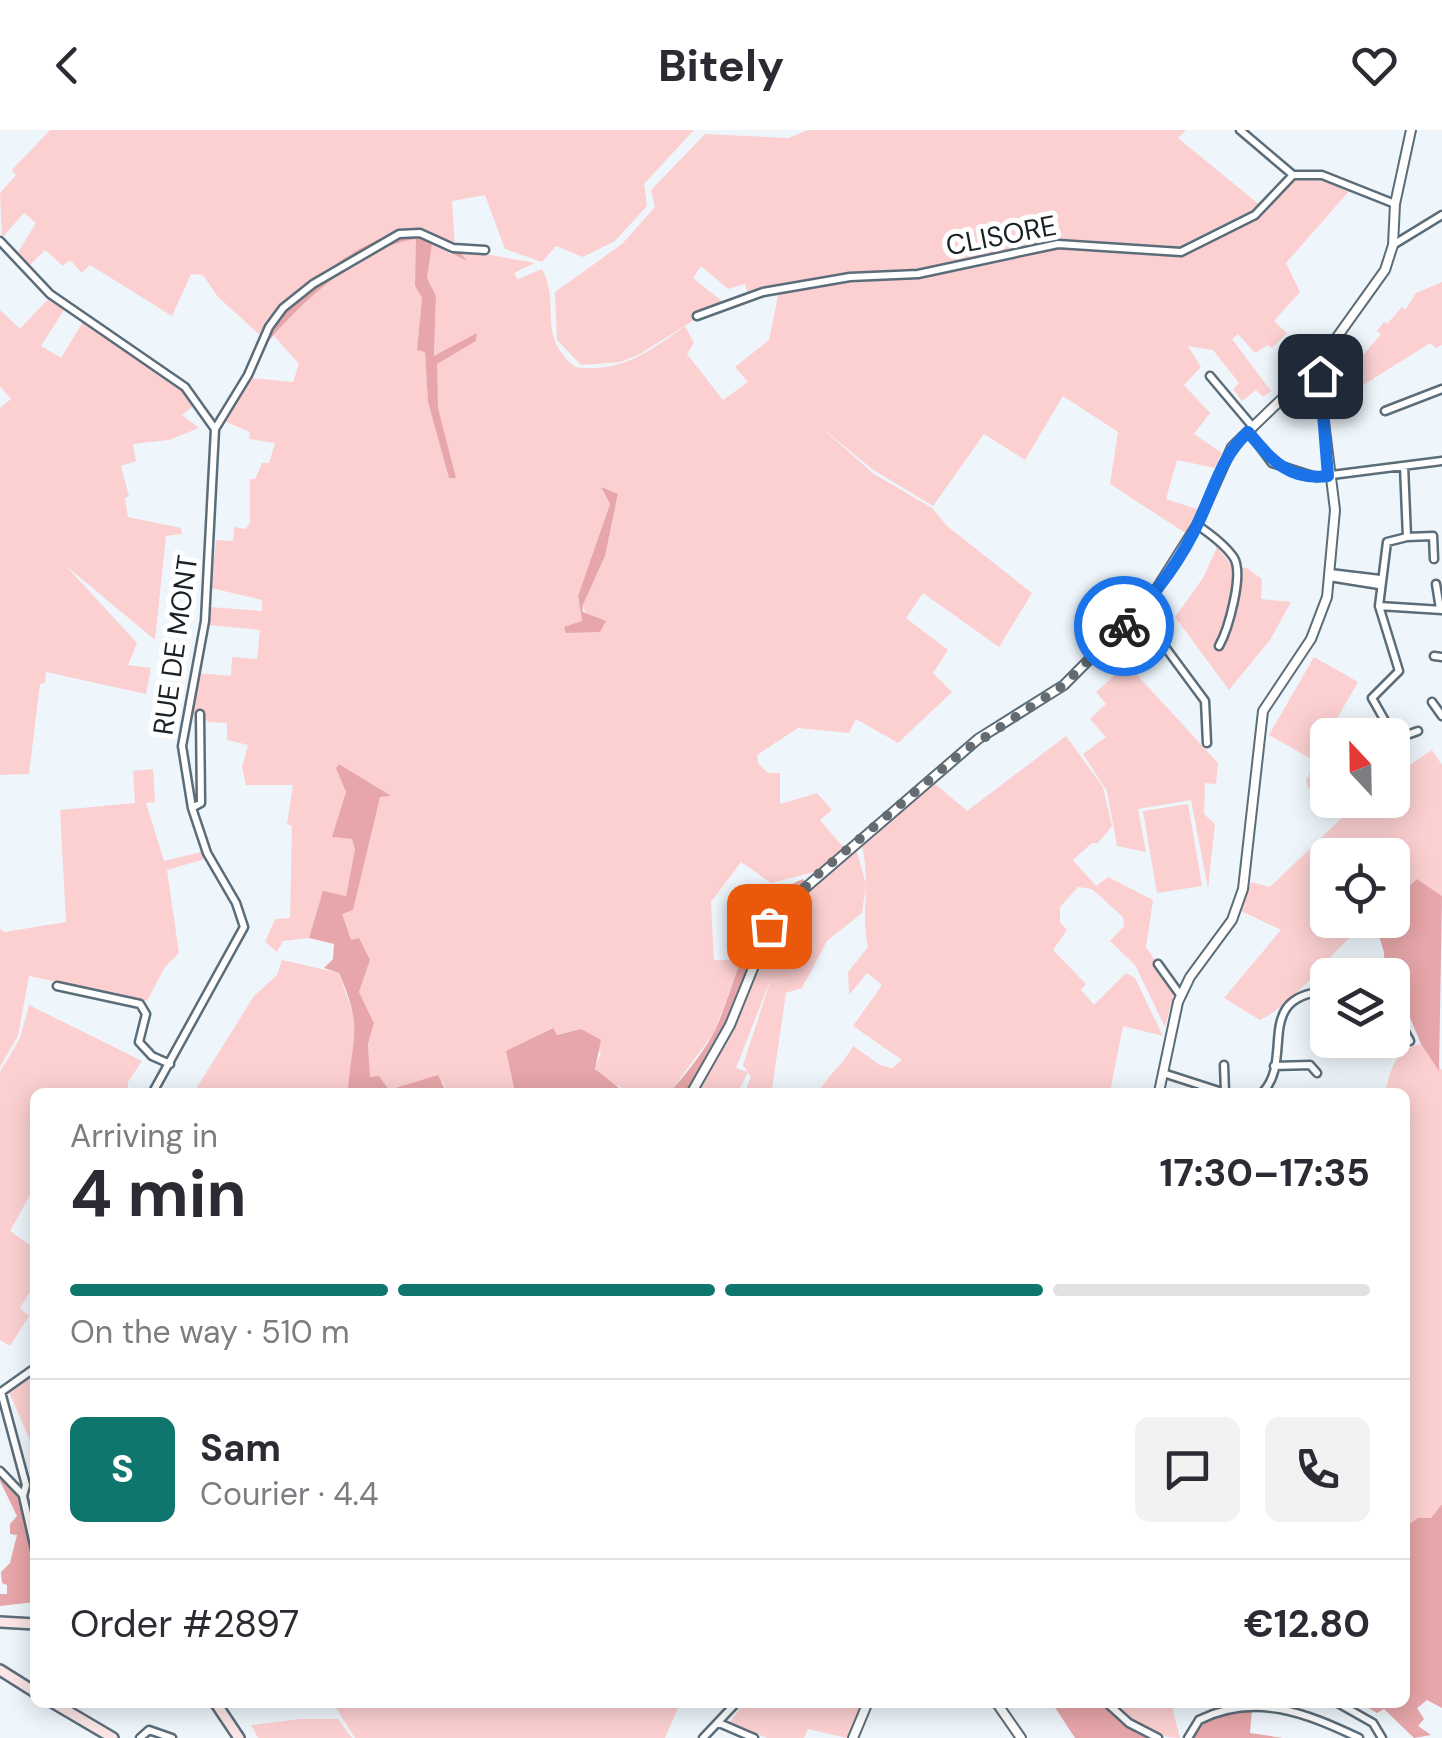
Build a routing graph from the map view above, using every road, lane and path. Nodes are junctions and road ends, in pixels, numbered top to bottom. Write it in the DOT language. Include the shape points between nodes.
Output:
graph roads {
  1 [pos="1240,130"];
  2 [pos="1411,130"];
  3 [pos="1293,175"];
  4 [pos="1396,204"];
  5 [pos="1442,215"];
  6 [pos="1393,245"];
  7 [pos="2,246"];
  8 [pos="486,250"];
  9 [pos="697,316"];
  10 [pos="1316,365"];
  11 [pos="1210,376"];
  12 [pos="1442,389"];
  13 [pos="1385,410"];
  14 [pos="1251,429"];
  15 [pos="215,430"];
  16 [pos="1442,461"];
  17 [pos="1404,466"];
  18 [pos="1328,476"];
  19 [pos="1197,525"];
  20 [pos="1407,537"];
  21 [pos="1434,558"];
  22 [pos="1330,575"];
  23 [pos="1380,582"];
  24 [pos="1436,584"];
  25 [pos="1146,604"];
  26 [pos="1380,606"];
  27 [pos="1441,610"];
  28 [pos="1219,646"];
  29 [pos="1432,702"];
  30 [pos="200,714"];
  31 [pos="1442,716"];
  32 [pos="1381,718"];
  33 [pos="1418,732"];
  34 [pos="1410,734"];
  35 [pos="1207,743"];
  36 [pos="192,808"];
  37 [pos="1158,964"];
  38 [pos="57,986"];
  39 [pos="1310,993"];
  40 [pos="1181,996"];
  41 [pos="170,1064"];
  42 [pos="1224,1066"];
  43 [pos="1274,1066"];
  44 [pos="1163,1073"];
  45 [pos="1318,1073"];
  46 [pos="155,1088"];
  47 [pos="694,1088"];
  48 [pos="1160,1088"];
  49 [pos="1211,1088"];
  50 [pos="1224,1088"];
  51 [pos="1267,1088"];
  52 [pos="30,1371"];
  53 [pos="0,1392"];
  54 [pos="0,1471"];
  55 [pos="23,1496"];
  56 [pos="30,1517"];
  57 [pos="0,1622"];
  58 [pos="30,1624"];
  59 [pos="0,1670"];
  60 [pos="30,1689"];
  61 [pos="62,1708"];
  62 [pos="219,1708"];
  63 [pos="732,1708"];
  64 [pos="866,1708"];
  65 [pos="1000,1708"];
  66 [pos="1113,1708"];
  67 [pos="1239,1708"];
  68 [pos="1263,1708"];
  69 [pos="1347,1708"];
  70 [pos="719,1722"];
  71 [pos="113,1738"];
  72 [pos="140,1738"];
  73 [pos="172,1738"];
  74 [pos="238,1738"];
  75 [pos="703,1738"];
  76 [pos="754,1738"];
  77 [pos="853,1738"];
  78 [pos="1021,1738"];
  79 [pos="1158,1738"];
  80 [pos="1188,1738"];
  81 [pos="1358,1738"];
  82 [pos="1382,1738"];
  1 -- 3 [label="street"];
  2 -- 4 [label="street"];
  3 -- 4 [label="street" via="1322,175"];
  3 -- 9 [label="street, CLISORE" via="1255,215 1181,252 1058,244 918,274 866,275 763,292"];
  4 -- 6 [label="street"];
  5 -- 6 [label="street"];
  6 -- 10 [label="street" via="1357,314"];
  7 -- 15 [label="street" via="50,294 185,388"];
  8 -- 15 [label="street" via="399,234 313,284 269,326"];
  10 -- 14 [label="street"];
  10 -- 18 [label="street"];
  11 -- 14 [label="street"];
  12 -- 13 [label="street"];
  14 -- 18 [label="street" via="1272,462 1299,474"];
  14 -- 19 [label="street" via="1224,458"];
  15 -- 36 [label="street, RUE DE MONT" via="205,622 182,746"];
  16 -- 17 [label="street"];
  17 -- 18 [label="street"];
  17 -- 20 [label="street"];
  18 -- 22 [label="street" via="1336,510"];
  19 -- 25 [label="street"];
  19 -- 28 [label="street" via="1237,565 1228,630"];
  20 -- 21 [label="street" via="1433,536"];
  20 -- 23 [label="street" via="1386,542"];
  22 -- 23 [label="street"];
  22 -- 40 [label="street" via="1318,626 1262,711 1236,910"];
  23 -- 26 [label="street"];
  24 -- 27 [label="street"];
  25 -- 35 [label="street" via="1165,646 1205,701"];
  25 -- 47 [label="street" via="1064,685 978,740 775,914 730,1025"];
  26 -- 27 [label="street"];
  26 -- 32 [label="street" via="1399,664 1372,698"];
  29 -- 31 [label="street"];
  30 -- 36 [label="street" via="201,802"];
  33 -- 34 [label="street"];
  36 -- 41 [label="street, RUE DE MONT" via="244,927"];
  37 -- 40 [label="street"];
  38 -- 41 [label="street" via="140,1004 146,1014 139,1042"];
  39 -- 43 [label="street" via="1282,1016"];
  40 -- 44 [label="street"];
  41 -- 46 [label="street, RUE DE MONT"];
  42 -- 50 [label="street"];
  43 -- 45 [label="street" via="1310,1065"];
  43 -- 51 [label="street"];
  44 -- 48 [label="street"];
  44 -- 49 [label="street"];
  52 -- 53 [label="street"];
  53 -- 55 [label="street" via="26,1485"];
  54 -- 55 [label="street"];
  55 -- 56 [label="street"];
  57 -- 58 [label="main road"];
  59 -- 60 [label="main road"];
  61 -- 71 [label="main road"];
  62 -- 74 [label="main road"];
  63 -- 70 [label="street"];
  64 -- 77 [label="street"];
  65 -- 78 [label="street"];
  66 -- 79 [label="street"];
  67 -- 80 [label="street" via="1199,1720"];
  68 -- 81 [label="street" via="1306,1713"];
  69 -- 82 [label="street" via="1373,1723"];
  70 -- 75 [label="street"];
  70 -- 76 [label="street"];
  72 -- 73 [label="street" via="149,1730"];
}
